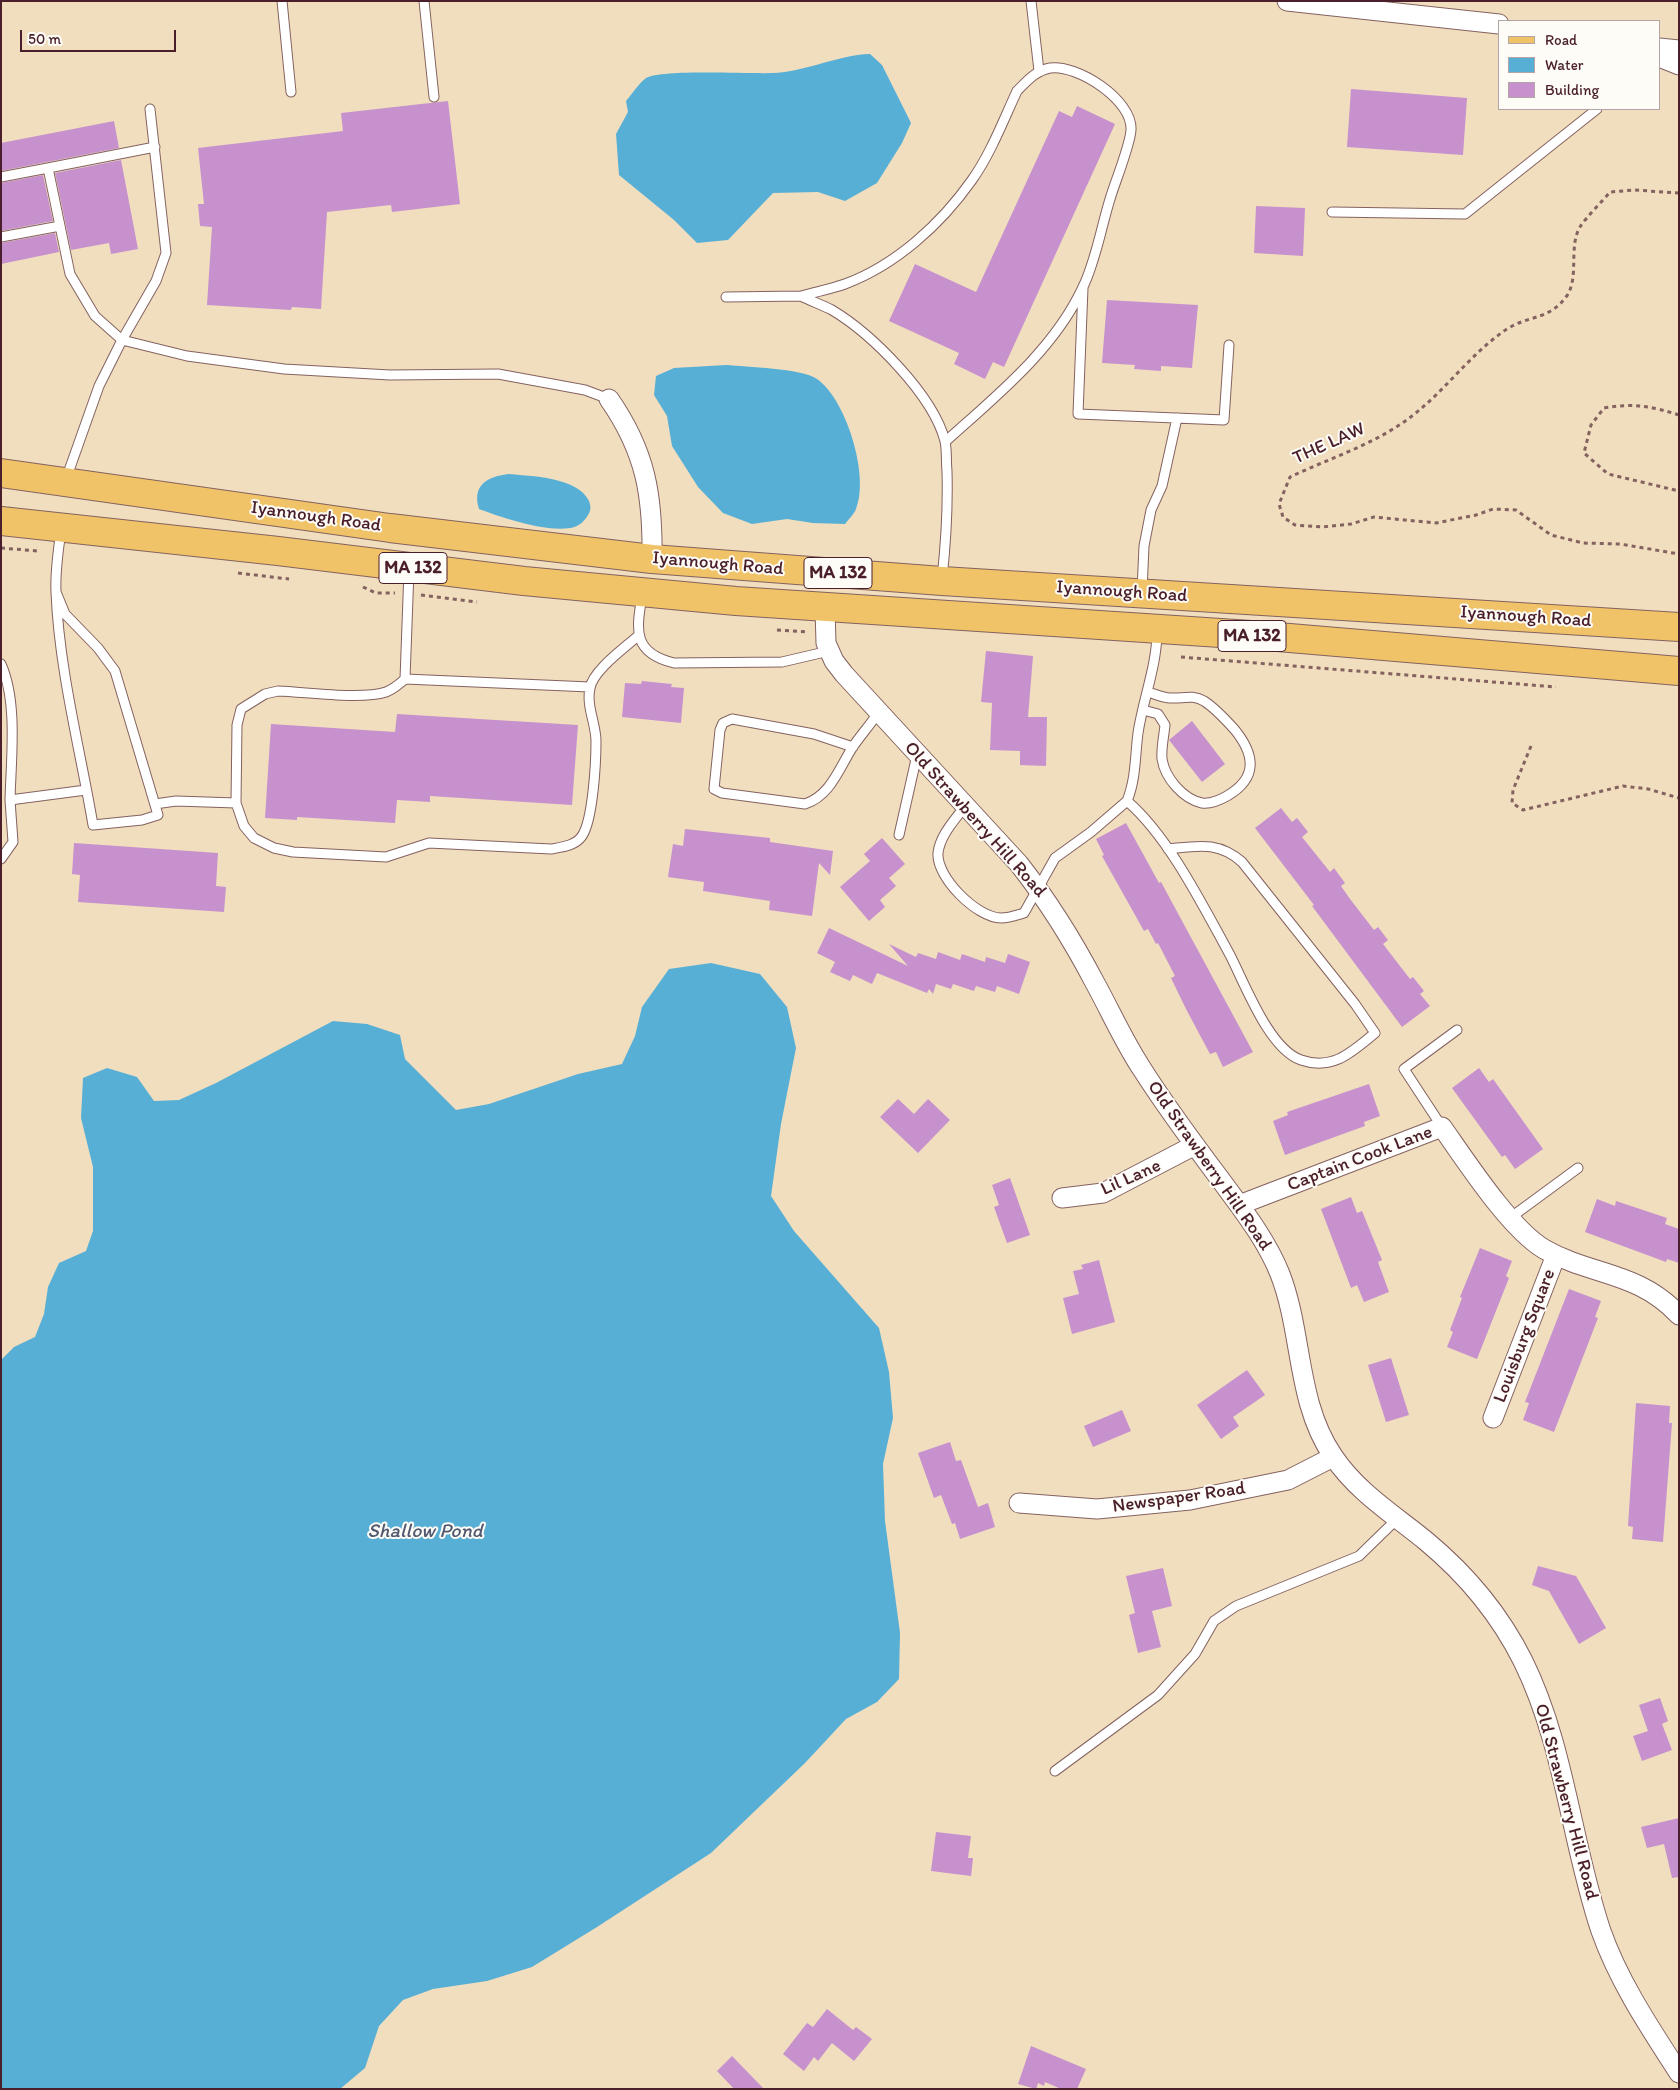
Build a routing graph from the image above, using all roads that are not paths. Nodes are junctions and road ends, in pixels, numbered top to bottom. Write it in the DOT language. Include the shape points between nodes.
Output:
graph roads {
  1 [pos="282,1"];
  2 [pos="424,1"];
  3 [pos="1031,1"];
  4 [pos="1287,1"];
  5 [pos="1498,24"];
  6 [pos="1660,48"];
  7 [pos="1679,50"];
  8 [pos="1660,57"];
  9 [pos="1679,65"];
  10 [pos="1039,71"];
  11 [pos="292,92"];
  12 [pos="434,97"];
  13 [pos="150,109"];
  14 [pos="1596,110"];
  15 [pos="155,147"];
  16 [pos="48,168"];
  17 [pos="1,177"];
  18 [pos="1332,212"];
  19 [pos="60,226"];
  20 [pos="1,237"];
  21 [pos="1084,286"];
  22 [pos="801,296"];
  23 [pos="726,298"];
  24 [pos="122,340"];
  25 [pos="1229,345"];
  26 [pos="609,399"];
  27 [pos="1177,418"];
  28 [pos="945,442"];
  29 [pos="1,473"];
  30 [pos="65,481"];
  31 [pos="1,521"];
  32 [pos="62,526"];
  33 [pos="652,559"];
  34 [pos="409,568"];
  35 [pos="942,581"];
  36 [pos="56,592"];
  37 [pos="642,593"];
  38 [pos="1142,594"];
  39 [pos="825,609"];
  40 [pos="1679,626"];
  41 [pos="639,635"];
  42 [pos="1157,642"];
  43 [pos="829,651"];
  44 [pos="1,664"];
  45 [pos="1679,671"];
  46 [pos="405,679"];
  47 [pos="590,687"];
  48 [pos="1148,692"];
  49 [pos="1143,710"];
  50 [pos="878,713"];
  51 [pos="853,747"];
  52 [pos="918,754"];
  53 [pos="86,790"];
  54 [pos="10,800"];
  55 [pos="1127,801"];
  56 [pos="236,803"];
  57 [pos="155,804"];
  58 [pos="964,806"];
  59 [pos="898,835"];
  60 [pos="1168,849"];
  61 [pos="1,859"];
  62 [pos="1038,889"];
  63 [pos="1458,1030"];
  64 [pos="1442,1127"];
  65 [pos="1195,1145"];
  66 [pos="1578,1168"];
  67 [pos="1062,1198"];
  68 [pos="1239,1205"];
  69 [pos="1510,1218"];
  70 [pos="1556,1255"];
  71 [pos="1679,1315"];
  72 [pos="1493,1418"];
  73 [pos="1333,1456"];
  74 [pos="1019,1503"];
  75 [pos="1397,1519"];
  76 [pos="1056,1771"];
  77 [pos="1679,2074"];
  1 -- 11 [label="lane"];
  2 -- 12 [label="lane"];
  3 -- 10 [label="lane"];
  4 -- 5 [label="street"];
  6 -- 7 [label="street"];
  8 -- 9 [label="street"];
  10 -- 21 [label="lane" via="1053,68 1068,71 1102,86 1119,100 1131,129"];
  10 -- 22 [label="lane" via="1017,91 973,179 929,228 903,252 880,267 845,284"];
  13 -- 15 [label="lane"];
  14 -- 18 [label="lane" via="1465,214"];
  15 -- 16 [label="lane"];
  15 -- 24 [label="lane" via="166,253 151,289"];
  16 -- 17 [label="lane"];
  16 -- 19 [label="lane"];
  19 -- 20 [label="lane"];
  19 -- 24 [label="lane" via="70,274 95,316"];
  21 -- 27 [label="lane" via="1078,414"];
  21 -- 28 [label="lane" via="1056,331 1031,360"];
  22 -- 23 [label="lane"];
  22 -- 28 [label="lane" via="853,324 887,356 919,390"];
  24 -- 26 [label="lane" via="187,356 284,369 390,375 498,374 585,390"];
  24 -- 30 [label="lane" via="99,386"];
  25 -- 27 [label="lane" via="1224,420"];
  26 -- 33 [label="street" via="631,436 646,475 653,514"];
  27 -- 38 [label="lane" via="1162,486 1151,510 1144,546"];
  28 -- 35 [label="lane" via="949,513"];
  29 -- 30 [label="main road, Iyannough Road / MA 132"];
  30 -- 33 [label="main road, Iyannough Road / MA 132" via="390,528"];
  31 -- 32 [label="main road, Iyannough Road / MA 132"];
  32 -- 34 [label="main road, Iyannough Road / MA 132"];
  32 -- 36 [label="lane"];
  33 -- 35 [label="main road, Iyannough Road / MA 132"];
  34 -- 37 [label="main road, Iyannough Road / MA 132"];
  34 -- 46 [label="lane"];
  35 -- 38 [label="main road, Iyannough Road / MA 132"];
  36 -- 53 [label="lane" via="61,646"];
  36 -- 57 [label="lane" via="65,614 115,671"];
  37 -- 39 [label="main road, Iyannough Road / MA 132"];
  37 -- 41 [label="lane"];
  38 -- 40 [label="main road, Iyannough Road / MA 132"];
  39 -- 42 [label="main road, Iyannough Road / MA 132"];
  39 -- 43 [label="street, Old Strawberry Hill Road"];
  41 -- 43 [label="lane" via="647,652 674,663 782,662"];
  41 -- 47 [label="lane" via="598,672"];
  42 -- 45 [label="main road, Iyannough Road / MA 132" via="1304,640"];
  42 -- 48 [label="lane"];
  43 -- 50 [label="street, Old Strawberry Hill Road"];
  44 -- 54 [label="lane" via="12,726"];
  46 -- 47 [label="lane"];
  46 -- 56 [label="lane" via="395,688 367,695 278,691 251,701 241,709 237,724"];
  47 -- 56 [label="lane" via="596,740 591,805 582,837 568,846 551,849 429,843 386,857 293,852 274,848 254,838 244,826"];
  48 -- 49 [label="lane"];
  48 -- 49 [label="lane" via="1170,698 1193,697 1203,701 1230,724 1246,746 1250,758 1244,784 1208,803 1182,792 1164,767 1165,725 1158,714"];
  49 -- 55 [label="lane" via="1132,788"];
  50 -- 51 [label="lane"];
  50 -- 52 [label="street, Old Strawberry Hill Road"];
  51 -- 51 [label="lane" via="827,790 816,800 805,804 722,793 714,789 720,730 723,723 732,719 814,734"];
  52 -- 58 [label="street, Old Strawberry Hill Road"];
  52 -- 59 [label="lane"];
  53 -- 54 [label="lane"];
  53 -- 57 [label="lane" via="92,826 158,815"];
  54 -- 61 [label="lane" via="13,842"];
  55 -- 60 [label="lane" via="1145,816"];
  55 -- 62 [label="lane" via="1055,858"];
  56 -- 57 [label="lane" via="176,801"];
  58 -- 62 [label="street, Old Strawberry Hill Road"];
  58 -- 62 [label="lane" via="944,836 938,856 956,890 977,910 1001,918 1024,913"];
  60 -- 60 [label="lane" via="1272,1034 1292,1055 1311,1062 1345,1058 1375,1033 1232,853 1212,846"];
  62 -- 65 [label="street, Old Strawberry Hill Road" via="1074,944 1141,1067"];
  63 -- 64 [label="lane" via="1404,1068"];
  64 -- 68 [label="street, Captain Cook Lane"];
  64 -- 69 [label="street, Captain Cook Lane"];
  65 -- 67 [label="street, Lil Lane" via="1103,1193"];
  65 -- 68 [label="street, Old Strawberry Hill Road"];
  66 -- 69 [label="lane"];
  68 -- 73 [label="street, Old Strawberry Hill Road" via="1256,1228 1280,1275 1307,1394 1322,1438"];
  69 -- 70 [label="street, Captain Cook Lane" via="1533,1241"];
  70 -- 71 [label="street, Captain Cook Lane" via="1636,1283 1653,1292"];
  70 -- 72 [label="street, Louisburg Square"];
  73 -- 74 [label="street, Newspaper Road" via="1288,1480 1190,1500 1097,1509"];
  73 -- 75 [label="street, Old Strawberry Hill Road" via="1359,1488"];
  75 -- 76 [label="lane" via="1359,1556 1236,1606 1214,1621 1195,1654 1158,1695"];
  75 -- 77 [label="street, Old Strawberry Hill Road" via="1444,1557 1484,1598 1522,1660 1551,1734 1602,1933 1626,1988"];
}
